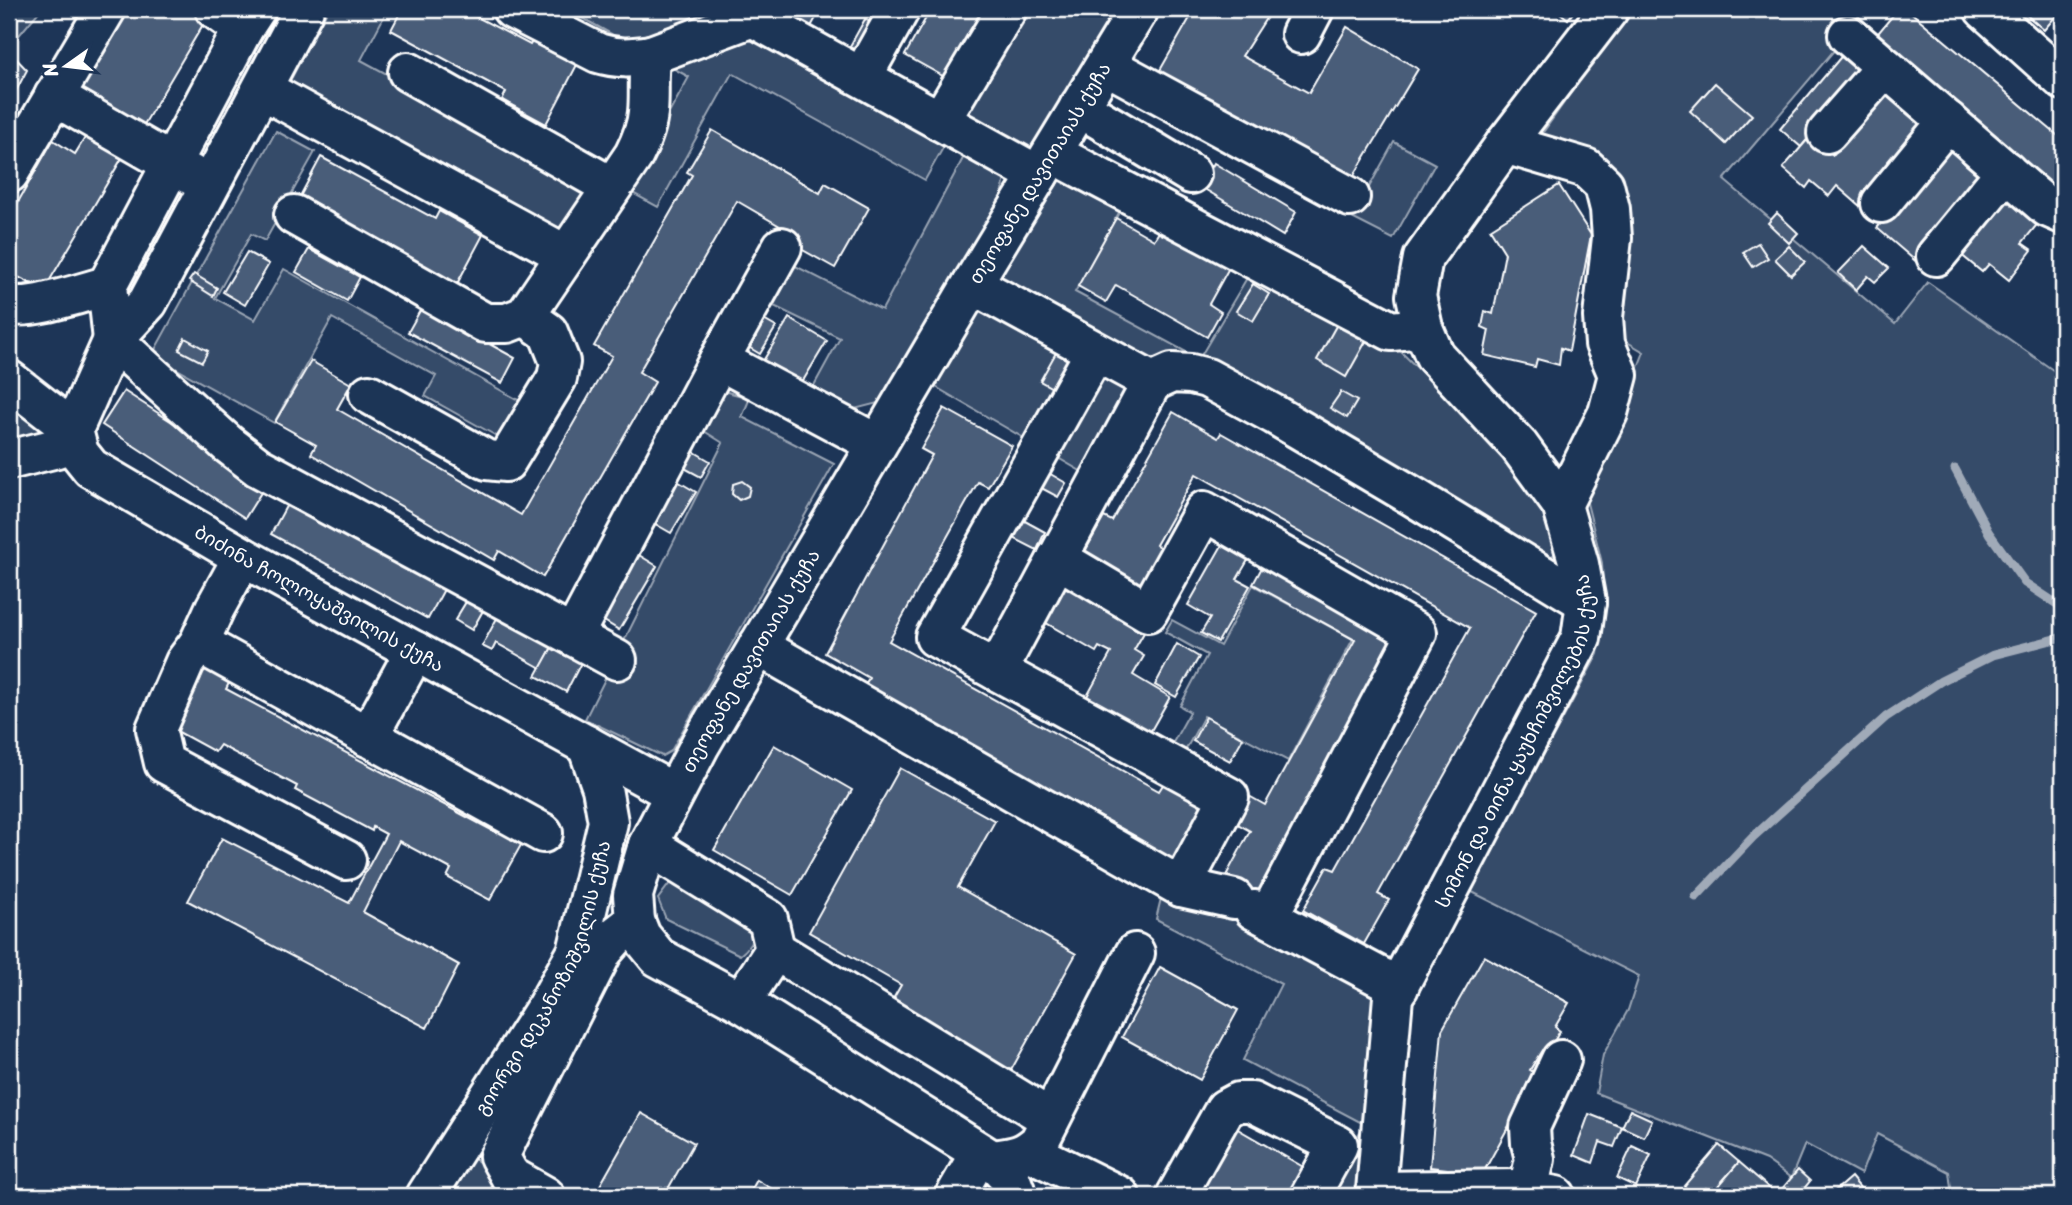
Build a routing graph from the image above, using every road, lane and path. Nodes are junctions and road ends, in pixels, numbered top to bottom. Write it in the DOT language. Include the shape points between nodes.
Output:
graph roads {
  1 [pos="106,9"];
  2 [pos="512,9"];
  3 [pos="900,9"];
  4 [pos="1007,9"];
  5 [pos="1139,9"];
  6 [pos="1609,9"];
  7 [pos="1983,9"];
  8 [pos="746,13"];
  9 [pos="263,14"];
  10 [pos="1848,35"];
  11 [pos="651,55"];
  12 [pos="1106,65"];
  13 [pos="1885,67"];
  14 [pos="408,72"];
  15 [pos="862,77"];
  16 [pos="2063,80"];
  17 [pos="262,89"];
  18 [pos="54,96"];
  19 [pos="1079,107"];
  20 [pos="940,121"];
  21 [pos="1948,121"];
  22 [pos="1828,133"];
  23 [pos="1505,144"];
  24 [pos="1045,164"];
  25 [pos="172,166"];
  26 [pos="2006,171"];
  27 [pos="9,173"];
  28 [pos="1191,174"];
  29 [pos="210,185"];
  30 [pos="612,187"];
  31 [pos="1350,197"];
  32 [pos="1881,203"];
  33 [pos="2063,214"];
  34 [pos="294,215"];
  35 [pos="782,247"];
  36 [pos="566,255"];
  37 [pos="1936,256"];
  38 [pos="972,284"];
  39 [pos="107,286"];
  40 [pos="9,304"];
  41 [pos="525,316"];
  42 [pos="1423,328"];
  43 [pos="113,340"];
  44 [pos="1095,352"];
  45 [pos="719,360"];
  46 [pos="9,380"];
  47 [pos="1152,382"];
  48 [pos="369,394"];
  49 [pos="73,430"];
  50 [pos="877,444"];
  51 [pos="9,460"];
  52 [pos="1562,505"];
  53 [pos="243,557"];
  54 [pos="1057,558"];
  55 [pos="1586,602"];
  56 [pos="573,636"];
  57 [pos="199,643"];
  58 [pos="758,646"];
  59 [pos="415,651"];
  60 [pos="617,660"];
  61 [pos="997,671"];
  62 [pos="368,737"];
  63 [pos="587,745"];
  64 [pos="674,793"];
  65 [pos="543,833"];
  66 [pos="648,845"];
  67 [pos="346,860"];
  68 [pos="1181,887"];
  69 [pos="1252,909"];
  70 [pos="635,921"];
  71 [pos="775,950"];
  72 [pos="1135,953"];
  73 [pos="1399,987"];
  74 [pos="741,1002"];
  75 [pos="1561,1060"];
  76 [pos="1049,1118"];
  77 [pos="1029,1151"];
  78 [pos="986,1156"];
  79 [pos="1542,1193"];
  80 [pos="1375,1194"];
  81 [pos="426,1196"];
  82 [pos="545,1196"];
  83 [pos="955,1196"];
  84 [pos="1017,1196"];
  85 [pos="1120,1196"];
  86 [pos="1176,1196"];
  87 [pos="1310,1196"];
  1 -- 18 [label="street"];
  2 -- 11 [label="street" via="598,53 629,58"];
  3 -- 15 [label="street"];
  4 -- 20 [label="street"];
  5 -- 12 [label="street, თეოფანე დავითაიას ქუჩა"];
  6 -- 23 [label="street, სიმონ და თინა ყაუხჩიშვილების ქუჩა"];
  7 -- 16 [label="street"];
  8 -- 11 [label="street"];
  8 -- 15 [label="street"];
  9 -- 17 [label="street"];
  9 -- 25 [label="street"];
  10 -- 13 [label="street"];
  11 -- 30 [label="street" via="644,135"];
  12 -- 19 [label="street, თეოფანე დავითაიას ქუჩა"];
  12 -- 31 [label="street"];
  13 -- 21 [label="street"];
  13 -- 22 [label="street"];
  14 -- 30 [label="street"];
  15 -- 20 [label="street"];
  17 -- 29 [label="street"];
  17 -- 36 [label="street"];
  18 -- 25 [label="street"];
  18 -- 27 [label="street"];
  19 -- 24 [label="street, თეოფანე დავითაიას ქუჩა"];
  19 -- 28 [label="street"];
  20 -- 24 [label="street"];
  21 -- 26 [label="street"];
  21 -- 32 [label="street"];
  23 -- 42 [label="street, სიმონ და თინა ყაუხჩიშვილების ქუჩა" via="1423,258 1416,296"];
  23 -- 52 [label="street" via="1586,168 1604,185 1611,209 1602,317 1605,344 1618,375 1608,413"];
  24 -- 38 [label="street, თეოფანე დავითაიას ქუჩა"];
  24 -- 42 [label="street" via="1391,331"];
  25 -- 29 [label="street"];
  25 -- 39 [label="street"];
  26 -- 33 [label="street" via="2047,207"];
  26 -- 37 [label="street"];
  29 -- 43 [label="street" via="148,302"];
  30 -- 36 [label="street"];
  34 -- 41 [label="street" via="485,323 507,323"];
  35 -- 45 [label="street"];
  36 -- 41 [label="street"];
  38 -- 44 [label="street"];
  38 -- 50 [label="street, თეოფანე დავითაიას ქუჩა"];
  39 -- 40 [label="street" via="40,304"];
  39 -- 43 [label="street"];
  41 -- 48 [label="street" via="548,332 560,362 557,378 506,461 487,460"];
  42 -- 52 [label="street, სიმონ და თინა ყაუხჩიშვილების ქუჩა" via="1435,356 1519,446"];
  43 -- 49 [label="street"];
  43 -- 56 [label="street" via="258,467"];
  44 -- 47 [label="street"];
  44 -- 61 [label="street" via="935,637"];
  45 -- 50 [label="street"];
  45 -- 56 [label="street"];
  46 -- 49 [label="street"];
  47 -- 54 [label="street"];
  47 -- 55 [label="street" via="1172,373 1207,378"];
  49 -- 51 [label="street" via="57,448"];
  49 -- 53 [label="street, ბიძინა ჩოლოყაშვილის ქუჩა" via="79,453 91,468"];
  50 -- 58 [label="street, თეოფანე დავითაიას ქუჩა"];
  52 -- 55 [label="street, სიმონ და თინა ყაუხჩიშვილების ქუჩა"];
  53 -- 57 [label="street"];
  53 -- 59 [label="street, ბიძინა ჩოლოყაშვილის ქუჩა"];
  54 -- 61 [label="street"];
  54 -- 69 [label="street" via="1148,612 1204,511 1417,633"];
  55 -- 73 [label="street, სიმონ და თინა ყაუხჩიშვილების ქუჩა" via="1581,638"];
  56 -- 60 [label="street"];
  57 -- 62 [label="street"];
  57 -- 67 [label="street" via="185,662 156,729 164,763"];
  58 -- 64 [label="street, თეოფანე დავითაიას ქუჩა"];
  58 -- 68 [label="street"];
  59 -- 62 [label="street"];
  59 -- 63 [label="street, ბიძინა ჩოლოყაშვილის ქუჩა"];
  61 -- 68 [label="street" via="1229,797"];
  62 -- 65 [label="street"];
  63 -- 64 [label="street, ბიძინა ჩოლოყაშვილის ქუჩა"];
  63 -- 81 [label="street, გიორგი დეკანოზიშვილის ქუჩა" via="603,788 608,822 577,952"];
  64 -- 66 [label="street, თეოფანე დავითაიას ქუჩა"];
  66 -- 70 [label="street, თეოფანე დავითაიას ქუჩა" via="633,895"];
  66 -- 71 [label="street" via="768,919"];
  68 -- 69 [label="street"];
  69 -- 73 [label="street"];
  70 -- 74 [label="street" via="657,957"];
  70 -- 82 [label="street" via="603,951 499,1156 510,1176"];
  71 -- 74 [label="street"];
  71 -- 76 [label="street"];
  72 -- 76 [label="street"];
  73 -- 80 [label="street, სიმონ და თინა ყაუხჩიშვილების ქუჩა" via="1393,998"];
  74 -- 78 [label="street"];
  75 -- 79 [label="street" via="1530,1127"];
  76 -- 77 [label="street" via="1039,1142"];
  77 -- 78 [label="street" via="1020,1156"];
  77 -- 85 [label="street"];
  78 -- 83 [label="street"];
  78 -- 84 [label="street" via="1011,1180"];
  79 -- 80 [label="street" via="1505,1189"];
  86 -- 87 [label="street" via="1225,1109 1238,1102 1252,1102 1338,1145"];
}
